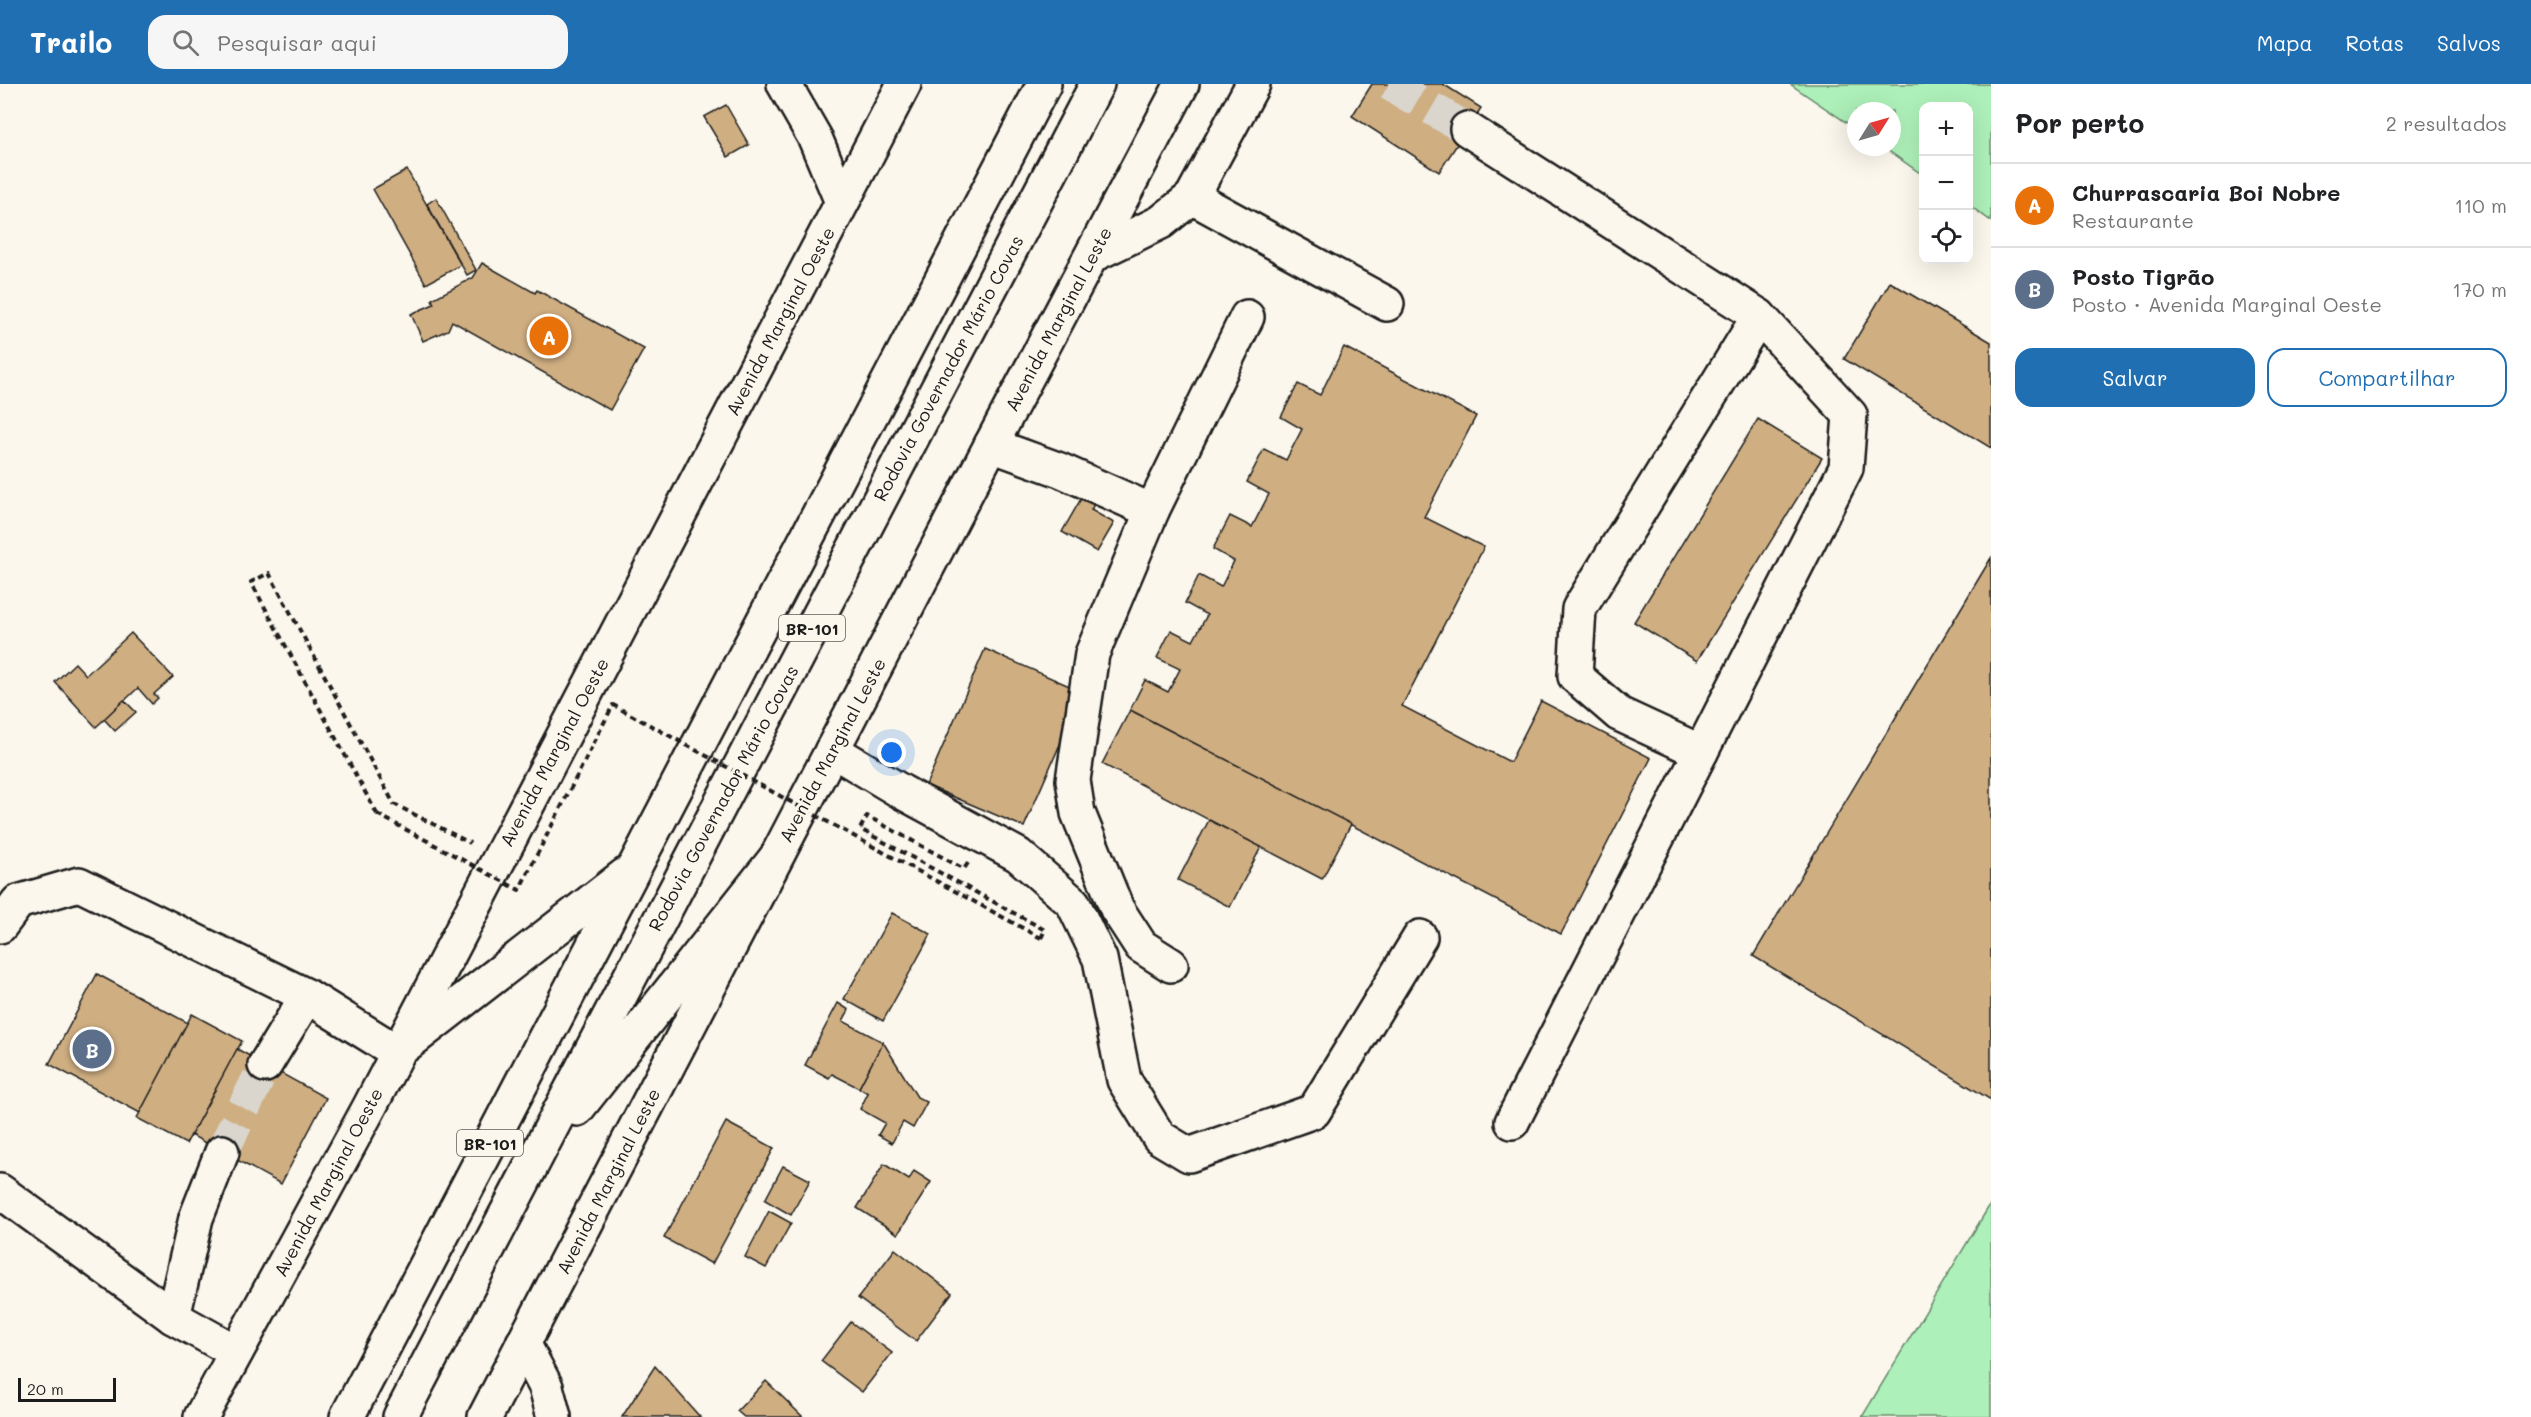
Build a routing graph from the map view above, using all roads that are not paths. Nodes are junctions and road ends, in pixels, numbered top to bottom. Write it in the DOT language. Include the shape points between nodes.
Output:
graph roads {
  1 [pos="784,84"];
  2 [pos="904,84"];
  3 [pos="1044,84"];
  4 [pos="1097,84"];
  5 [pos="1182,84"];
  6 [pos="1252,84"];
  7 [pos="1467,129"];
  8 [pos="1192,197"];
  9 [pos="842,202"];
  10 [pos="1093,255"];
  11 [pos="1387,304"];
  12 [pos="1759,316"];
  13 [pos="1248,317"];
  14 [pos="990,445"];
  15 [pos="1152,511"];
  16 [pos="832,750"];
  17 [pos="1701,752"];
  18 [pos="775,859"];
  19 [pos="634,869"];
  20 [pos="0,926"];
  21 [pos="1420,938"];
  22 [pos="1171,965"];
  23 [pos="307,996"];
  24 [pos="397,1052"];
  25 [pos="265,1065"];
  26 [pos="1512,1122"];
  27 [pos="222,1152"];
  28 [pos="528,1172"];
  29 [pos="0,1191"];
  30 [pos="173,1317"];
  31 [pos="524,1343"];
  32 [pos="236,1352"];
  33 [pos="201,1417"];
  34 [pos="347,1417"];
  35 [pos="400,1417"];
  36 [pos="485,1417"];
  37 [pos="554,1417"];
  1 -- 9 [label="main road" via="814,138"];
  2 -- 9 [label="main road, Avenida Marginal Oeste"];
  3 -- 19 [label="main road, BR-101"];
  4 -- 28 [label="main road, Rodovia Governador Mário Covas / BR-101"];
  5 -- 10 [label="main road, Avenida Marginal Leste"];
  6 -- 8 [label="main road"];
  7 -- 12 [label="main road"];
  8 -- 10 [label="main road" via="1161,222"];
  8 -- 11 [label="main road"];
  9 -- 24 [label="main road, Avenida Marginal Oeste"];
  10 -- 14 [label="main road, Avenida Marginal Leste"];
  12 -- 17 [label="main road" via="1850,415 1846,468"];
  12 -- 17 [label="main road" via="1579,609 1575,676 1619,714"];
  13 -- 15 [label="main road"];
  14 -- 15 [label="main road" via="1060,470"];
  14 -- 16 [label="main road, Avenida Marginal Leste"];
  15 -- 22 [label="main road" via="1092,654 1073,780 1078,813 1117,909 1141,946"];
  16 -- 18 [label="main road, Avenida Marginal Leste"];
  16 -- 21 [label="main road" via="1018,855 1073,903 1100,959 1124,1080 1159,1137 1189,1155 1314,1111"];
  17 -- 26 [label="main road"];
  18 -- 28 [label="main road"];
  18 -- 31 [label="main road, Avenida Marginal Leste"];
  19 -- 24 [label="main road"];
  19 -- 34 [label="main road, BR-101"];
  20 -- 23 [label="main road" via="18,902 80,884"];
  23 -- 24 [label="main road"];
  23 -- 25 [label="main road"];
  24 -- 32 [label="main road, Avenida Marginal Oeste"];
  27 -- 30 [label="main road" via="196,1218"];
  28 -- 35 [label="main road, Rodovia Governador Mário Covas / BR-101"];
  29 -- 30 [label="main road"];
  30 -- 32 [label="main road"];
  31 -- 36 [label="main road, Avenida Marginal Leste"];
  31 -- 37 [label="main road" via="546,1387"];
  32 -- 33 [label="main road, Avenida Marginal Oeste"];
}
